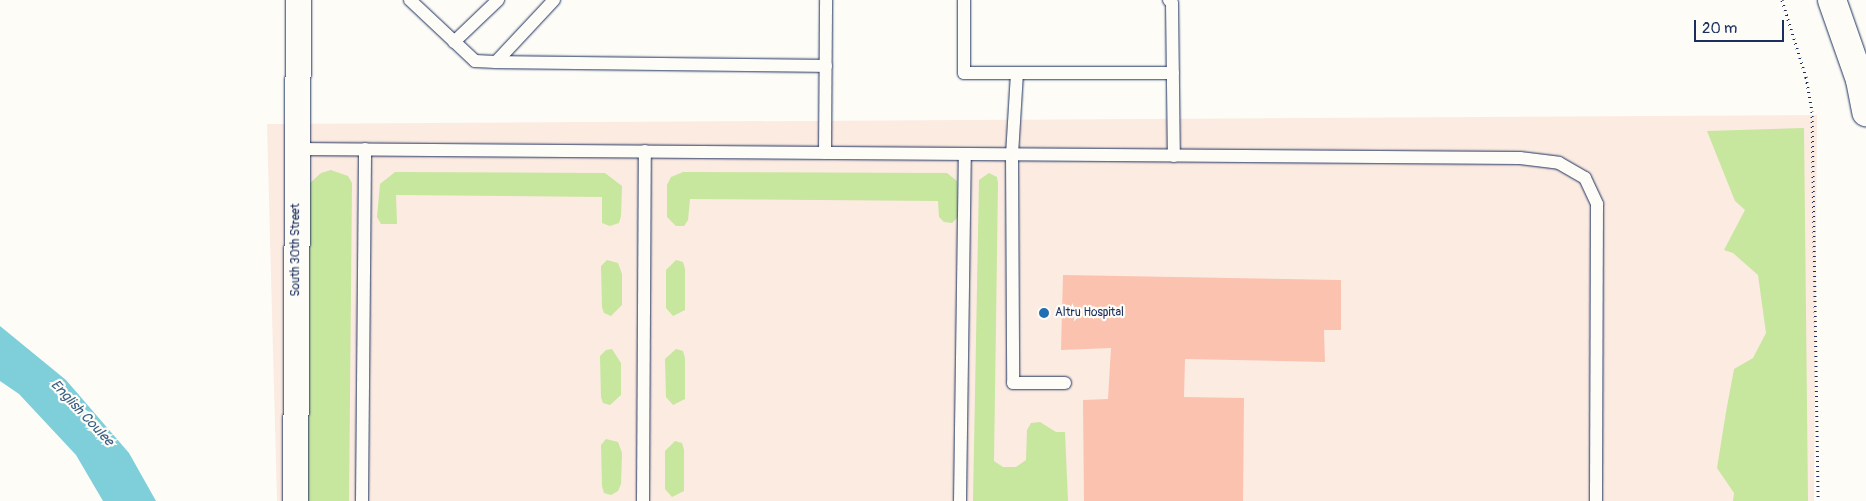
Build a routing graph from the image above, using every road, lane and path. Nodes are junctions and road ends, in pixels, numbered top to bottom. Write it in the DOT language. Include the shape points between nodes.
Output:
graph roads {
  1 [pos="298,0"];
  2 [pos="410,0"];
  3 [pos="498,0"];
  4 [pos="554,0"];
  5 [pos="826,0"];
  6 [pos="964,0"];
  7 [pos="1169,0"];
  8 [pos="1782,0"];
  9 [pos="1832,0"];
  10 [pos="454,42"];
  11 [pos="496,62"];
  12 [pos="826,66"];
  13 [pos="1017,73"];
  14 [pos="1173,73"];
  15 [pos="1866,112"];
  16 [pos="297,149"];
  17 [pos="365,149"];
  18 [pos="645,151"];
  19 [pos="825,153"];
  20 [pos="965,154"];
  21 [pos="1012,154"];
  22 [pos="1174,156"];
  23 [pos="1065,383"];
  24 [pos="295,501"];
  25 [pos="362,501"];
  26 [pos="643,501"];
  27 [pos="960,501"];
  28 [pos="1596,501"];
  29 [pos="1818,501"];
  1 -- 16 [label="street, South 30th Street"];
  2 -- 10 [label="lane"];
  3 -- 10 [label="lane"];
  4 -- 11 [label="lane"];
  5 -- 12 [label="lane"];
  6 -- 13 [label="lane" via="964,73"];
  7 -- 14 [label="lane"];
  8 -- 29 [label="path" via="1806,77 1812,111"];
  9 -- 15 [label="main road" via="1860,80"];
  10 -- 11 [label="lane" via="475,61"];
  11 -- 12 [label="lane"];
  12 -- 19 [label="lane"];
  13 -- 14 [label="lane"];
  13 -- 21 [label="lane"];
  14 -- 22 [label="lane"];
  16 -- 17 [label="lane"];
  16 -- 24 [label="street, South 30th Street"];
  17 -- 18 [label="lane"];
  17 -- 25 [label="lane"];
  18 -- 19 [label="lane"];
  18 -- 26 [label="lane"];
  19 -- 20 [label="lane"];
  20 -- 21 [label="lane"];
  20 -- 27 [label="lane"];
  21 -- 22 [label="lane"];
  21 -- 23 [label="lane" via="1012,383"];
  22 -- 28 [label="lane" via="1520,158 1558,163 1585,178 1597,204 1598,228"];
}
